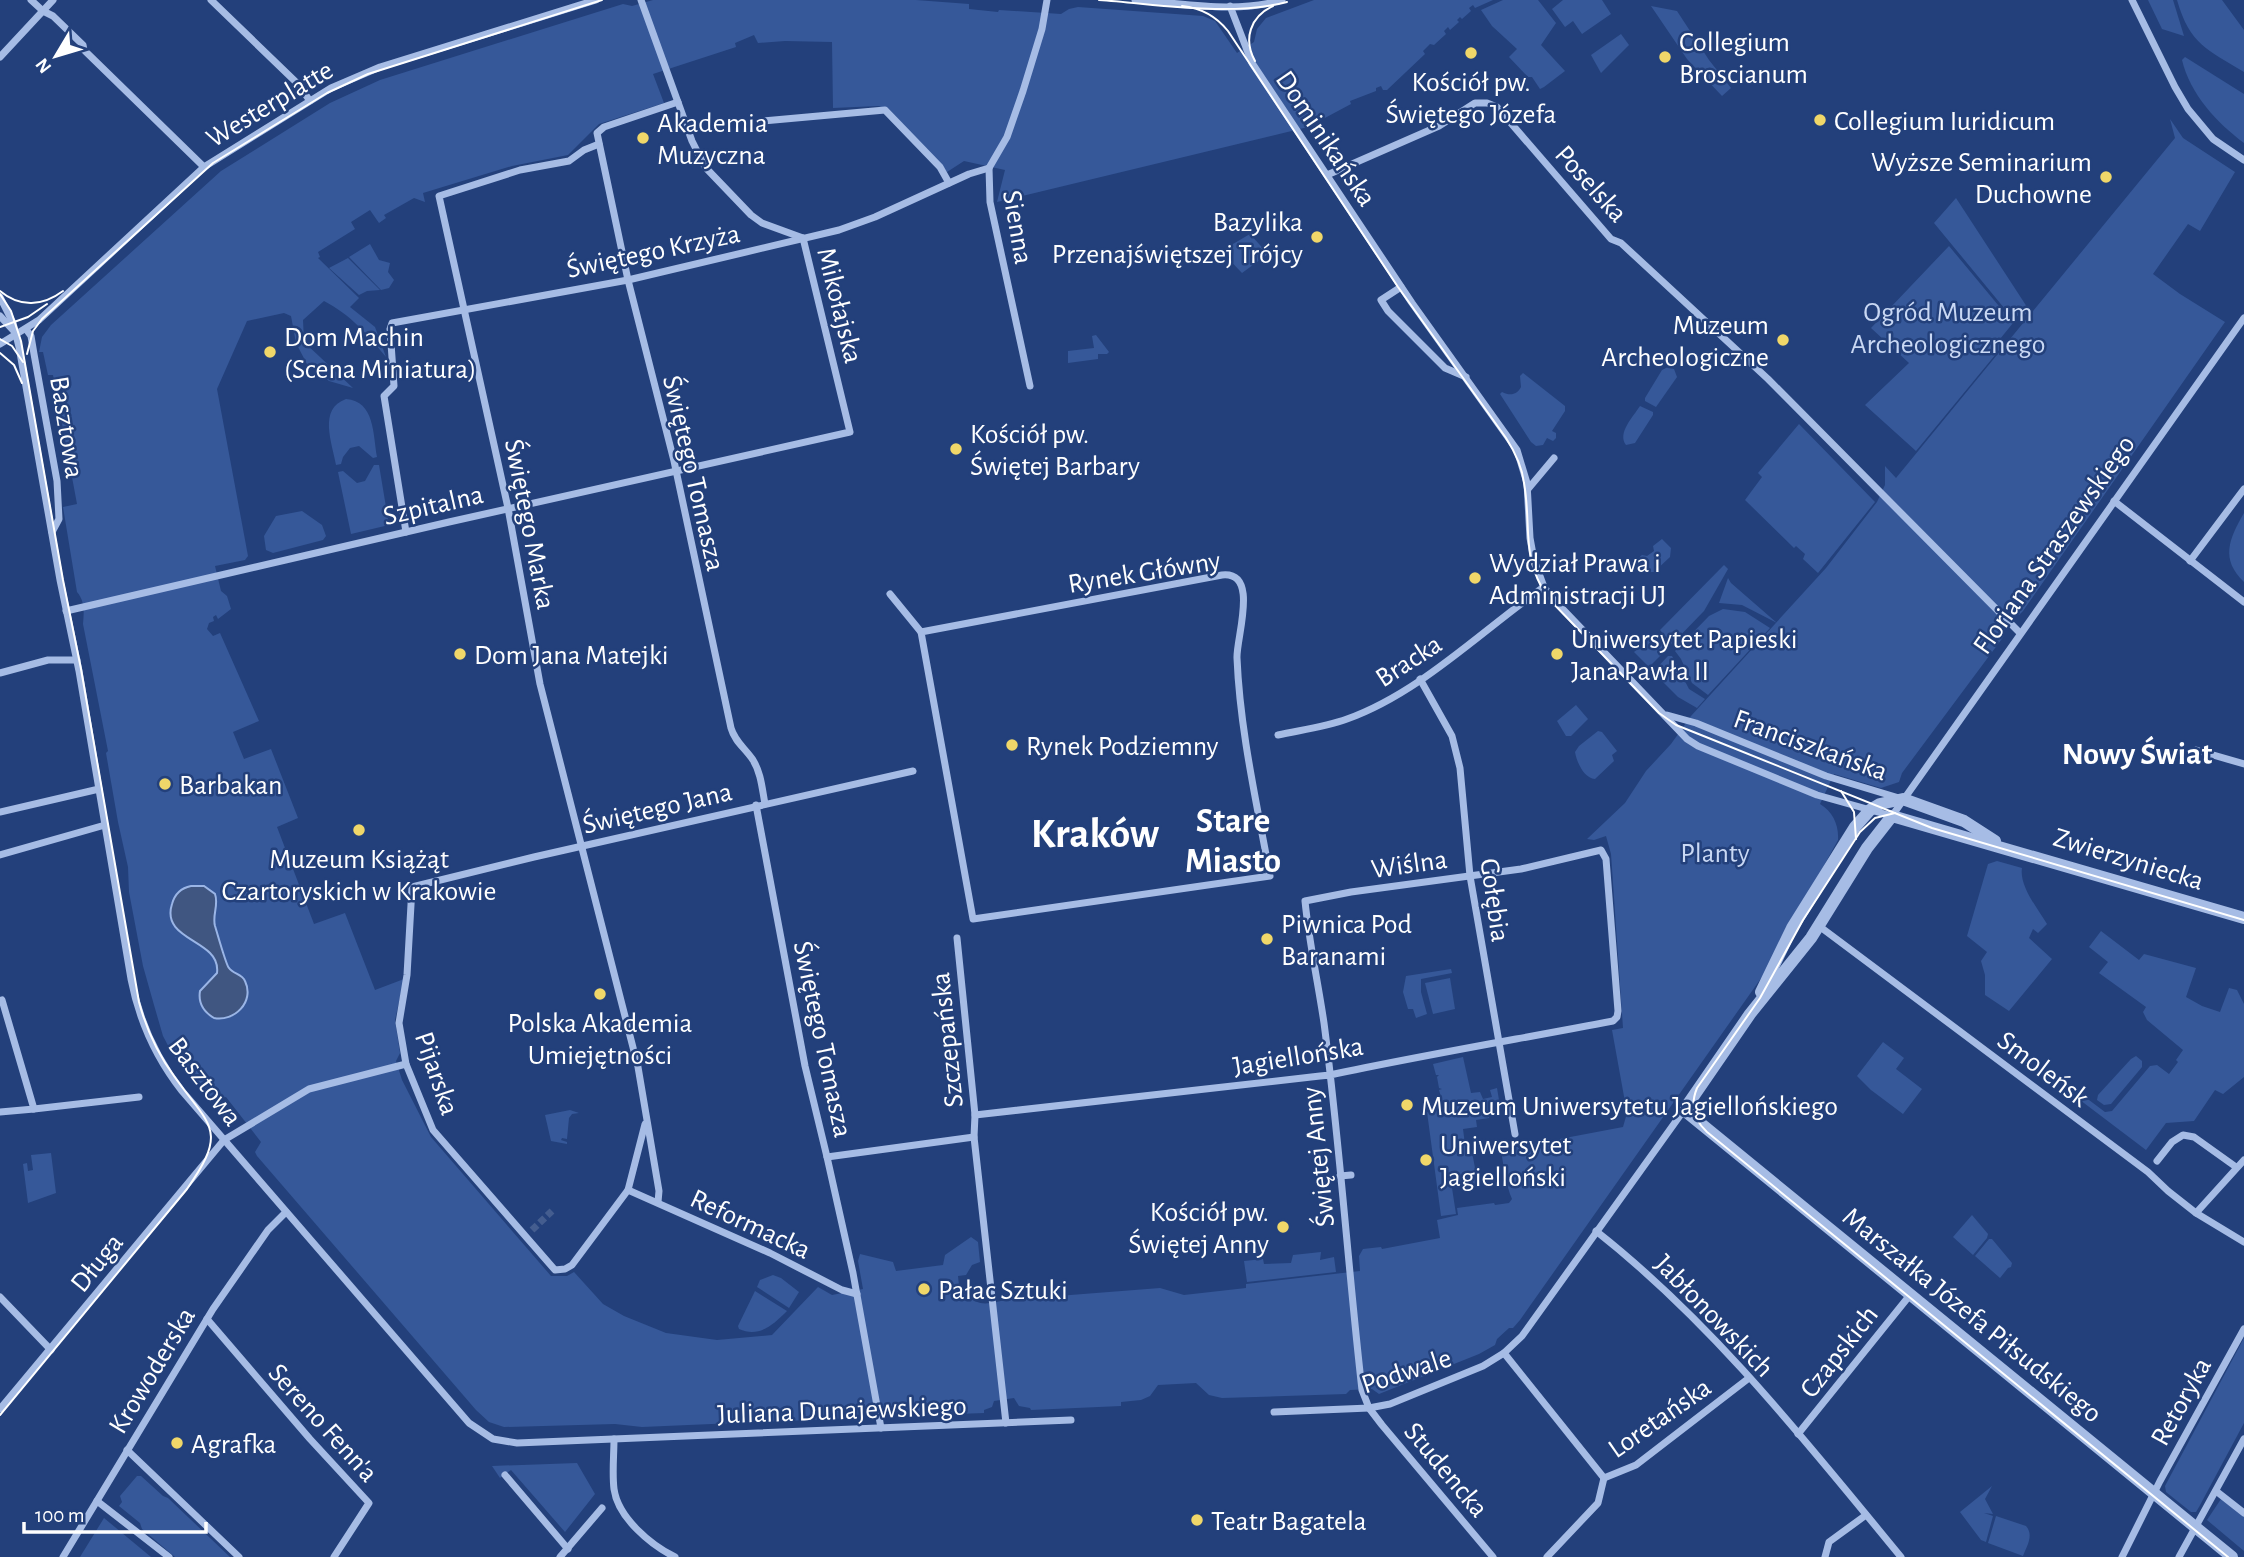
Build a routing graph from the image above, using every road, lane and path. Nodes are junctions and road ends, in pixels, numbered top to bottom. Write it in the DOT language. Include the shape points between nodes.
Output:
graph roads {
  1 [pos="31,0"];
  2 [pos="52,0"];
  3 [pos="211,0"];
  4 [pos="596,0"];
  5 [pos="641,0"];
  6 [pos="1047,0"];
  7 [pos="1135,0"];
  8 [pos="1282,0"];
  9 [pos="2132,0"];
  10 [pos="1230,6"];
  11 [pos="43,11"];
  12 [pos="0,57"];
  13 [pos="310,101"];
  14 [pos="678,102"];
  15 [pos="763,121"];
  16 [pos="599,144"];
  17 [pos="2244,160"];
  18 [pos="204,167"];
  19 [pos="989,168"];
  20 [pos="1327,176"];
  21 [pos="949,183"];
  22 [pos="803,238"];
  23 [pos="628,280"];
  24 [pos="1401,287"];
  25 [pos="0,297"];
  26 [pos="464,309"];
  27 [pos="0,316"];
  28 [pos="2244,318"];
  29 [pos="26,329"];
  30 [pos="16,334"];
  31 [pos="0,344"];
  32 [pos="1467,377"];
  33 [pos="1030,386"];
  34 [pos="1799,410"];
  35 [pos="1792,416"];
  36 [pos="850,432"];
  37 [pos="1553,458"];
  38 [pos="676,470"];
  39 [pos="1528,486"];
  40 [pos="2244,489"];
  41 [pos="2114,501"];
  42 [pos="508,508"];
  43 [pos="406,532"];
  44 [pos="52,533"];
  45 [pos="2190,561"];
  46 [pos="1544,586"];
  47 [pos="890,594"];
  48 [pos="2244,602"];
  49 [pos="66,611"];
  50 [pos="921,632"];
  51 [pos="2020,633"];
  52 [pos="76,660"];
  53 [pos="0,673"];
  54 [pos="1420,679"];
  55 [pos="1665,714"];
  56 [pos="1278,735"];
  57 [pos="2196,750"];
  58 [pos="2244,764"];
  59 [pos="913,771"];
  60 [pos="99,789"];
  61 [pos="1903,799"];
  62 [pos="761,804"];
  63 [pos="1870,810"];
  64 [pos="0,812"];
  65 [pos="1892,816"];
  66 [pos="105,825"];
  67 [pos="582,846"];
  68 [pos="2001,846"];
  69 [pos="0,855"];
  70 [pos="1470,876"];
  71 [pos="412,887"];
  72 [pos="1305,901"];
  73 [pos="2244,918"];
  74 [pos="1819,926"];
  75 [pos="957,938"];
  76 [pos="1,998"];
  77 [pos="1618,1011"];
  78 [pos="1750,1014"];
  79 [pos="1498,1041"];
  80 [pos="406,1064"];
  81 [pos="1329,1075"];
  82 [pos="139,1097"];
  83 [pos="34,1109"];
  84 [pos="1684,1110"];
  85 [pos="0,1112"];
  86 [pos="975,1115"];
  87 [pos="646,1120"];
  88 [pos="1515,1134"];
  89 [pos="974,1137"];
  90 [pos="224,1140"];
  91 [pos="827,1157"];
  92 [pos="2244,1160"];
  93 [pos="2157,1161"];
  94 [pos="2236,1167"];
  95 [pos="1351,1175"];
  96 [pos="1340,1176"];
  97 [pos="628,1190"];
  98 [pos="658,1202"];
  99 [pos="286,1212"];
  100 [pos="2196,1213"];
  101 [pos="531,1230"];
  102 [pos="1596,1231"];
  103 [pos="525,1236"];
  104 [pos="2244,1242"];
  105 [pos="555,1270"];
  106 [pos="857,1294"];
  107 [pos="1910,1295"];
  108 [pos="0,1297"];
  109 [pos="207,1319"];
  110 [pos="2244,1329"];
  111 [pos="51,1350"];
  112 [pos="1504,1353"];
  113 [pos="1749,1378"];
  114 [pos="1369,1408"];
  115 [pos="0,1409"];
  116 [pos="1274,1412"];
  117 [pos="1071,1420"];
  118 [pos="1006,1423"];
  119 [pos="881,1428"];
  120 [pos="1798,1434"];
  121 [pos="614,1439"];
  122 [pos="2244,1439"];
  123 [pos="127,1450"];
  124 [pos="505,1475"];
  125 [pos="1604,1478"];
  126 [pos="2216,1491"];
  127 [pos="2154,1493"];
  128 [pos="97,1501"];
  129 [pos="602,1508"];
  130 [pos="2244,1513"];
  131 [pos="1866,1515"];
  132 [pos="2195,1527"];
  133 [pos="568,1549"];
  134 [pos="656,1553"];
  135 [pos="63,1557"];
  136 [pos="169,1557"];
  137 [pos="239,1557"];
  138 [pos="334,1557"];
  139 [pos="560,1557"];
  140 [pos="675,1557"];
  141 [pos="1493,1557"];
  142 [pos="1547,1557"];
  143 [pos="1825,1557"];
  144 [pos="1901,1557"];
  145 [pos="2122,1557"];
  146 [pos="2179,1557"];
  147 [pos="2232,1557"];
  1 -- 11 [label="street"];
  2 -- 11 [label="street"];
  3 -- 13 [label="street"];
  4 -- 13 [label="street, Westerplatte" via="380,67"];
  5 -- 14 [label="street, Mikołajska"];
  6 -- 19 [label="street, Sienna" via="1023,91 1007,137"];
  7 -- 10 [label="street"];
  8 -- 10 [label="street"];
  9 -- 17 [label="street" via="2188,109 2213,139"];
  10 -- 20 [label="street, Dominikańska" via="1252,63"];
  11 -- 12 [label="street"];
  11 -- 18 [label="street"];
  13 -- 18 [label="street, Westerplatte"];
  14 -- 16 [label="street, Świętego Marka" via="604,127 597,134"];
  14 -- 22 [label="street, Mikołajska" via="701,160 736,202 762,223"];
  15 -- 21 [label="street" via="885,110 940,167"];
  16 -- 23 [label="street, Świętego Tomasza"];
  16 -- 26 [label="street, Świętego Marka" via="569,161 520,170 439,196"];
  18 -- 29 [label="street, Westerplatte"];
  19 -- 21 [label="street, Świętego Krzyża"];
  19 -- 33 [label="street, Sienna" via="990,202"];
  20 -- 24 [label="street, Dominikańska"];
  20 -- 34 [label="street, Poselska" via="1439,126 1475,103 1497,107 1611,239 1622,243"];
  21 -- 22 [label="street, Świętego Krzyża" via="875,217"];
  22 -- 23 [label="street, Świętego Krzyża"];
  22 -- 36 [label="street, Mikołajska"];
  23 -- 26 [label="street, Świętego Krzyża"];
  23 -- 38 [label="street, Świętego Tomasza"];
  24 -- 32 [label="street, Dominikańska"];
  24 -- 32 [label="street" via="1381,300 1388,311 1451,371"];
  25 -- 30 [label="street, Basztowa"];
  26 -- 42 [label="street, Świętego Marka"];
  26 -- 43 [label="street, Świętego Krzyża" via="392,323 390,329 394,386 384,396"];
  27 -- 30 [label="street"];
  28 -- 41 [label="street, Floriana Straszewskiego"];
  29 -- 30 [label="street, Westerplatte"];
  29 -- 44 [label="street, Basztowa" via="33,345 57,481 59,519"];
  30 -- 31 [label="street, Westerplatte"];
  30 -- 44 [label="street, Basztowa"];
  32 -- 39 [label="street, Franciszkańska" via="1514,444"];
  34 -- 35 [label="street"];
  34 -- 51 [label="street, Poselska"];
  36 -- 38 [label="street, Szpitalna"];
  37 -- 39 [label="street"];
  38 -- 42 [label="street, Szpitalna"];
  38 -- 62 [label="street, Świętego Tomasza" via="731,728 755,764 762,783"];
  39 -- 46 [label="street, Franciszkańska" via="1531,550"];
  40 -- 45 [label="street"];
  41 -- 45 [label="street"];
  41 -- 51 [label="street, Floriana Straszewskiego"];
  42 -- 43 [label="street, Szpitalna"];
  42 -- 67 [label="street, Świętego Marka" via="540,684"];
  43 -- 49 [label="street, Szpitalna"];
  44 -- 49 [label="street, Basztowa"];
  45 -- 48 [label="street"];
  46 -- 54 [label="street, Bracka"];
  46 -- 55 [label="street, Franciszkańska"];
  47 -- 50 [label="street, Rynek Główny"];
  49 -- 52 [label="street, Basztowa"];
  50 -- 50 [label="street, Rynek Główny" via="973,919 1270,876 1245,740 1237,654 1245,604 1237,578 1222,576"];
  51 -- 61 [label="street, Floriana Straszewskiego"];
  52 -- 53 [label="street" via="48,660"];
  52 -- 60 [label="street, Basztowa"];
  54 -- 56 [label="street, Bracka" via="1346,719"];
  54 -- 70 [label="street, Gołębia" via="1452,736 1460,768"];
  55 -- 61 [label="street, Franciszkańska" via="1826,776"];
  55 -- 63 [label="street, Franciszkańska" via="1698,746 1802,790"];
  57 -- 58 [label="street"];
  59 -- 62 [label="street, Świętego Jana"];
  60 -- 64 [label="street"];
  60 -- 66 [label="street, Basztowa"];
  61 -- 63 [label="street"];
  61 -- 65 [label="street, Floriana Straszewskiego"];
  61 -- 68 [label="street, Zwierzyniecka" via="1964,821"];
  62 -- 67 [label="street, Świętego Jana"];
  62 -- 91 [label="street, Świętego Tomasza" via="805,1066"];
  63 -- 65 [label="street, Franciszkańska"];
  63 -- 78 [label="street, Floriana Straszewskiego" via="1792,928"];
  65 -- 68 [label="street, Zwierzyniecka"];
  65 -- 74 [label="street, Floriana Straszewskiego"];
  66 -- 69 [label="street"];
  66 -- 90 [label="street, Basztowa" via="133,990 144,1026 170,1076"];
  67 -- 71 [label="street, Świętego Jana"];
  67 -- 87 [label="street, Świętego Marka" via="638,1067"];
  68 -- 73 [label="street, Zwierzyniecka"];
  70 -- 72 [label="street, Wiślna"];
  70 -- 77 [label="street, Wiślna" via="1601,850 1606,859"];
  70 -- 79 [label="street, Gołębia"];
  71 -- 80 [label="street, Pijarska" via="409,962 399,1023"];
  72 -- 81 [label="street, Świętej Anny"];
  74 -- 78 [label="street, Floriana Straszewskiego"];
  74 -- 100 [label="street, Smoleńsk" via="2148,1172"];
  75 -- 86 [label="street, Szczepańska"];
  76 -- 83 [label="street"];
  77 -- 79 [label="street, Jagiellońska" via="1613,1021"];
  78 -- 84 [label="street, Floriana Straszewskiego"];
  79 -- 81 [label="street, Jagiellońska"];
  79 -- 88 [label="street, Gołębia"];
  80 -- 90 [label="street, Długa" via="309,1089"];
  80 -- 103 [label="street, Pijarska" via="433,1130"];
  81 -- 86 [label="street, Jagiellońska"];
  81 -- 96 [label="street, Świętej Anny"];
  82 -- 83 [label="street"];
  83 -- 85 [label="street"];
  84 -- 102 [label="street, Floriana Straszewskiego"];
  84 -- 107 [label="street, Marszałka Józefa Piłsudskiego"];
  86 -- 89 [label="street, Szczepańska"];
  87 -- 97 [label="street, Świętego Marka"];
  87 -- 98 [label="street, Świętego Marka"];
  89 -- 91 [label="street"];
  89 -- 118 [label="street, Szczepańska"];
  90 -- 99 [label="street, Basztowa"];
  90 -- 111 [label="street, Długa"];
  91 -- 106 [label="street, Świętego Tomasza"];
  92 -- 94 [label="street"];
  93 -- 94 [label="street" via="2183,1135"];
  94 -- 100 [label="street"];
  95 -- 96 [label="street"];
  96 -- 114 [label="street, Świętej Anny" via="1362,1390"];
  97 -- 98 [label="street, Reformacka"];
  97 -- 105 [label="street, Świętego Marka" via="572,1265"];
  98 -- 106 [label="street, Reformacka"];
  99 -- 109 [label="street, Krowoderska" via="268,1230"];
  99 -- 121 [label="street, Basztowa" via="479,1432 512,1443"];
  100 -- 104 [label="street, Smoleńsk"];
  101 -- 103 [label="street"];
  102 -- 112 [label="street, Floriana Straszewskiego" via="1522,1336"];
  102 -- 113 [label="street, Jabłonowskich" via="1656,1279"];
  103 -- 105 [label="street, Pijarska"];
  106 -- 119 [label="street"];
  107 -- 120 [label="street, Czapskich"];
  107 -- 127 [label="street, Marszałka Józefa Piłsudskiego"];
  108 -- 111 [label="street"];
  109 -- 123 [label="street, Krowoderska"];
  109 -- 138 [label="street, Sereno Fenn'a" via="369,1503"];
  110 -- 127 [label="street, Retoryka"];
  111 -- 115 [label="street, Długa"];
  112 -- 114 [label="street, Podwale" via="1398,1401"];
  112 -- 125 [label="street"];
  113 -- 120 [label="street, Jabłonowskich"];
  113 -- 125 [label="street, Loretańska" via="1636,1465"];
  114 -- 116 [label="street, Podwale"];
  114 -- 141 [label="street, Studencka"];
  117 -- 118 [label="street, Juliana Dunajewskiego"];
  118 -- 119 [label="street, Juliana Dunajewskiego"];
  119 -- 121 [label="street, Juliana Dunajewskiego"];
  120 -- 131 [label="street, Jabłonowskich"];
  121 -- 134 [label="street" via="616,1497"];
  122 -- 126 [label="street"];
  123 -- 128 [label="street, Krowoderska"];
  123 -- 137 [label="street"];
  124 -- 133 [label="street"];
  125 -- 142 [label="street, Loretańska" via="1598,1503"];
  126 -- 130 [label="street"];
  126 -- 132 [label="street"];
  127 -- 132 [label="street, Marszałka Józefa Piłsudskiego"];
  127 -- 145 [label="street, Retoryka"];
  128 -- 135 [label="street, Krowoderska"];
  128 -- 136 [label="street"];
  129 -- 133 [label="street"];
  131 -- 143 [label="street" via="1829,1542"];
  131 -- 144 [label="street, Jabłonowskich"];
  132 -- 146 [label="street"];
  132 -- 147 [label="street, Marszałka Józefa Piłsudskiego"];
  133 -- 139 [label="street"];
  134 -- 140 [label="street"];
}
